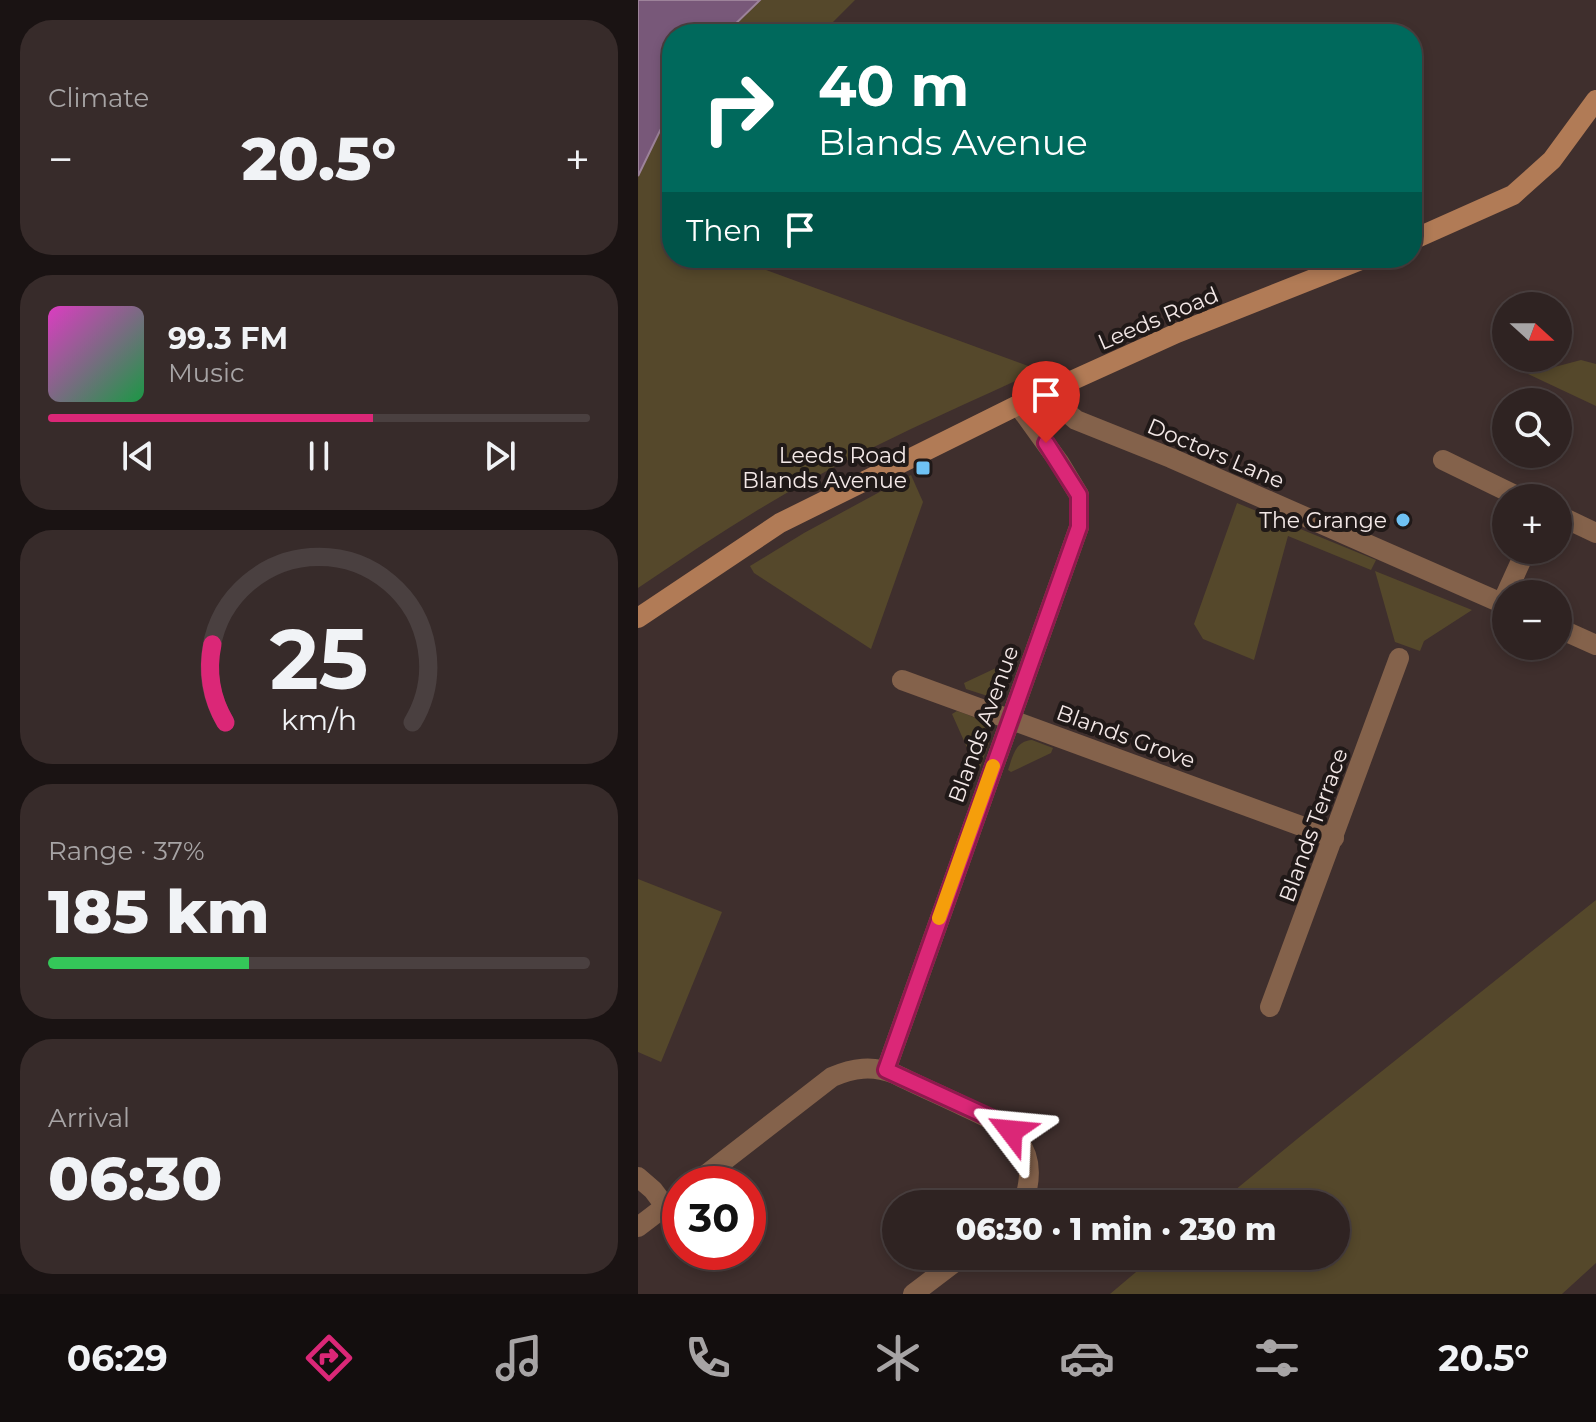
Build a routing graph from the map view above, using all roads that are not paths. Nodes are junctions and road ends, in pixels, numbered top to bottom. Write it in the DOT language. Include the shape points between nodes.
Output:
graph roads {
  1 [pos="1596,100"];
  2 [pos="1422,236"];
  3 [pos="1341,268"];
  4 [pos="1045,394"];
  5 [pos="1018,405"];
  6 [pos="1443,460"];
  7 [pos="1492,484"];
  8 [pos="1572,522"];
  9 [pos="1596,533"];
  10 [pos="1492,594"];
  11 [pos="638,618"];
  12 [pos="1572,634"];
  13 [pos="1596,645"];
  14 [pos="1399,658"];
  15 [pos="902,680"];
  16 [pos="1010,719"];
  17 [pos="1334,838"];
  18 [pos="1270,1007"];
  19 [pos="886,1070"];
  20 [pos="717,1166"];
  21 [pos="638,1177"];
  22 [pos="1027,1190"];
  23 [pos="662,1195"];
  24 [pos="662,1208"];
  25 [pos="638,1227"];
  26 [pos="945,1270"];
  27 [pos="913,1294"];
  1 -- 2 [label="street" via="1552,160 1513,195"];
  3 -- 4 [label="street, Leeds Road" via="1177,333"];
  4 -- 5 [label="street, Leeds Road"];
  4 -- 10 [label="street, Doctors Lane" via="1076,420"];
  5 -- 11 [label="street, Leeds Road" via="780,523"];
  5 -- 16 [label="street, Blands Avenue" via="1079,495 1079,527"];
  6 -- 7 [label="street"];
  8 -- 9 [label="street"];
  12 -- 13 [label="street"];
  14 -- 17 [label="street, Blands Terrace"];
  15 -- 16 [label="street, Blands Grove"];
  16 -- 17 [label="street, Blands Grove"];
  16 -- 19 [label="street, Blands Avenue"];
  17 -- 18 [label="street, Blands Terrace"];
  19 -- 20 [label="street" via="847,1070 832,1077"];
  19 -- 22 [label="street" via="1011,1131 1029,1166"];
  21 -- 23 [label="street"];
  24 -- 25 [label="street"];
  26 -- 27 [label="street"];
}
